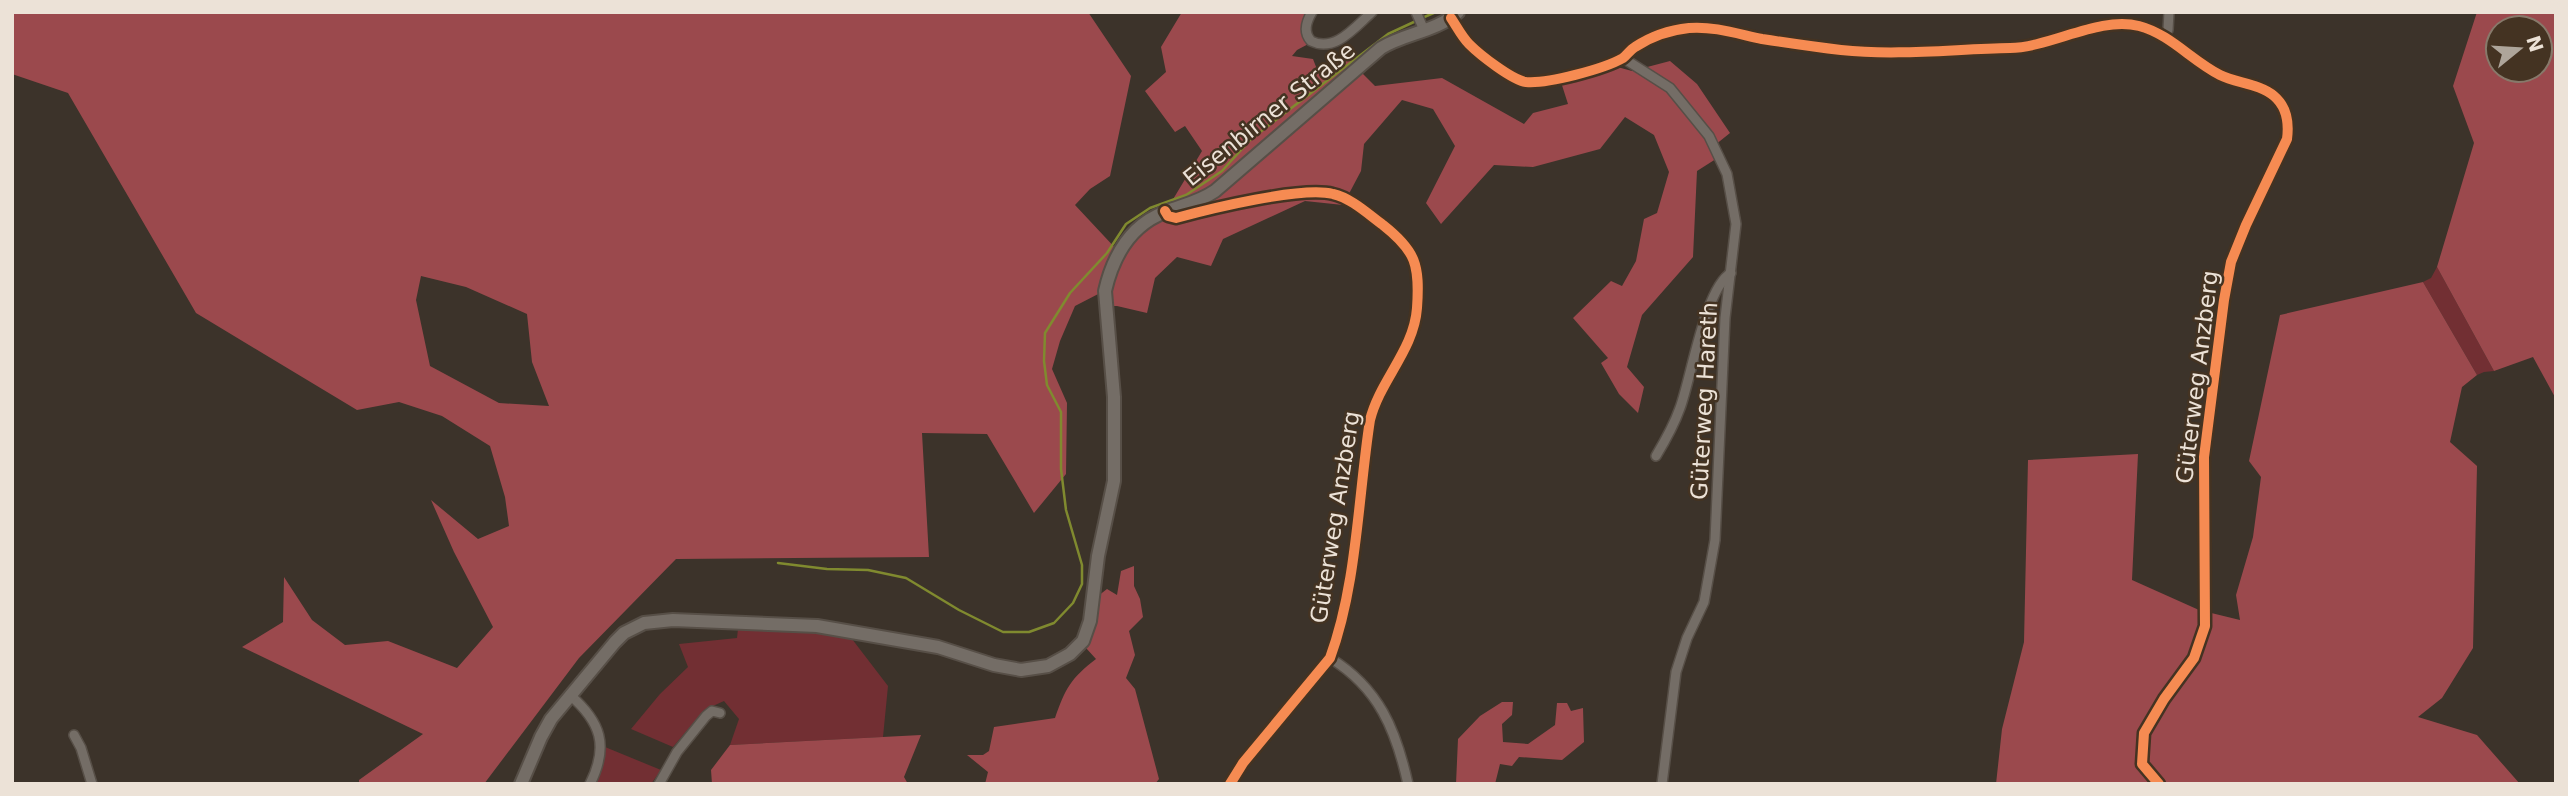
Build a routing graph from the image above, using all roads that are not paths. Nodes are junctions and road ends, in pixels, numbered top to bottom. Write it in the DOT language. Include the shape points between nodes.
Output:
graph roads {
  1 [pos="1312,12"];
  2 [pos="1372,12"];
  3 [pos="2169,12"];
  4 [pos="1454,15"];
  5 [pos="1420,21"];
  6 [pos="2164,37"];
  7 [pos="1623,58"];
  8 [pos="1166,211"];
  9 [pos="1731,273"];
  10 [pos="1656,456"];
  11 [pos="1330,658"];
  12 [pos="570,695"];
  13 [pos="720,713"];
  14 [pos="74,735"];
  15 [pos="92,784"];
  16 [pos="520,784"];
  17 [pos="590,784"];
  18 [pos="659,784"];
  19 [pos="1230,784"];
  20 [pos="1408,784"];
  21 [pos="1662,784"];
  22 [pos="2159,784"];
  1 -- 2 [label="street" via="1307,33 1311,41 1322,45 1344,37"];
  3 -- 6 [label="street"];
  4 -- 5 [label="main road, Eisenbirner Straße"];
  4 -- 7 [label="street, Güterweg Anzberg" via="1470,45 1521,81 1560,79"];
  5 -- 8 [label="main road, Eisenbirner Straße" via="1381,48 1215,191 1193,204"];
  6 -- 7 [label="street, Güterweg Anzberg" via="2138,26 2113,24 2023,48 1888,52 1690,28 1656,37"];
  6 -- 22 [label="street, Güterweg Anzberg" via="2223,77 2274,96 2289,125 2282,152 2231,262 2204,457 2205,626 2194,658 2144,733 2142,764"];
  7 -- 9 [label="street, Güterweg Hareth" via="1670,88 1717,149 1731,188 1736,224"];
  8 -- 11 [label="street, Güterweg Anzberg" via="1175,218 1292,195 1335,194 1395,234 1414,259 1415,322 1374,406 1344,611"];
  8 -- 12 [label="main road, Eisenbirner Straße" via="1140,227 1118,251 1108,274 1105,317 1114,384 1114,481 1097,556 1090,621 1083,641 1070,654 1048,666 1021,670 938,647 817,626 657,621 624,633"];
  9 -- 10 [label="street" via="1713,299 1682,404"];
  9 -- 21 [label="street, Güterweg Hareth" via="1723,342 1715,540 1704,602 1676,672"];
  11 -- 19 [label="street, Güterweg Anzberg"];
  11 -- 20 [label="street" via="1370,693 1386,715 1398,741"];
  12 -- 16 [label="main road, Eisenbirner Straße" via="541,737"];
  12 -- 17 [label="street" via="590,715 600,737 600,755"];
  13 -- 18 [label="street" via="706,716"];
  14 -- 15 [label="street"];
}
